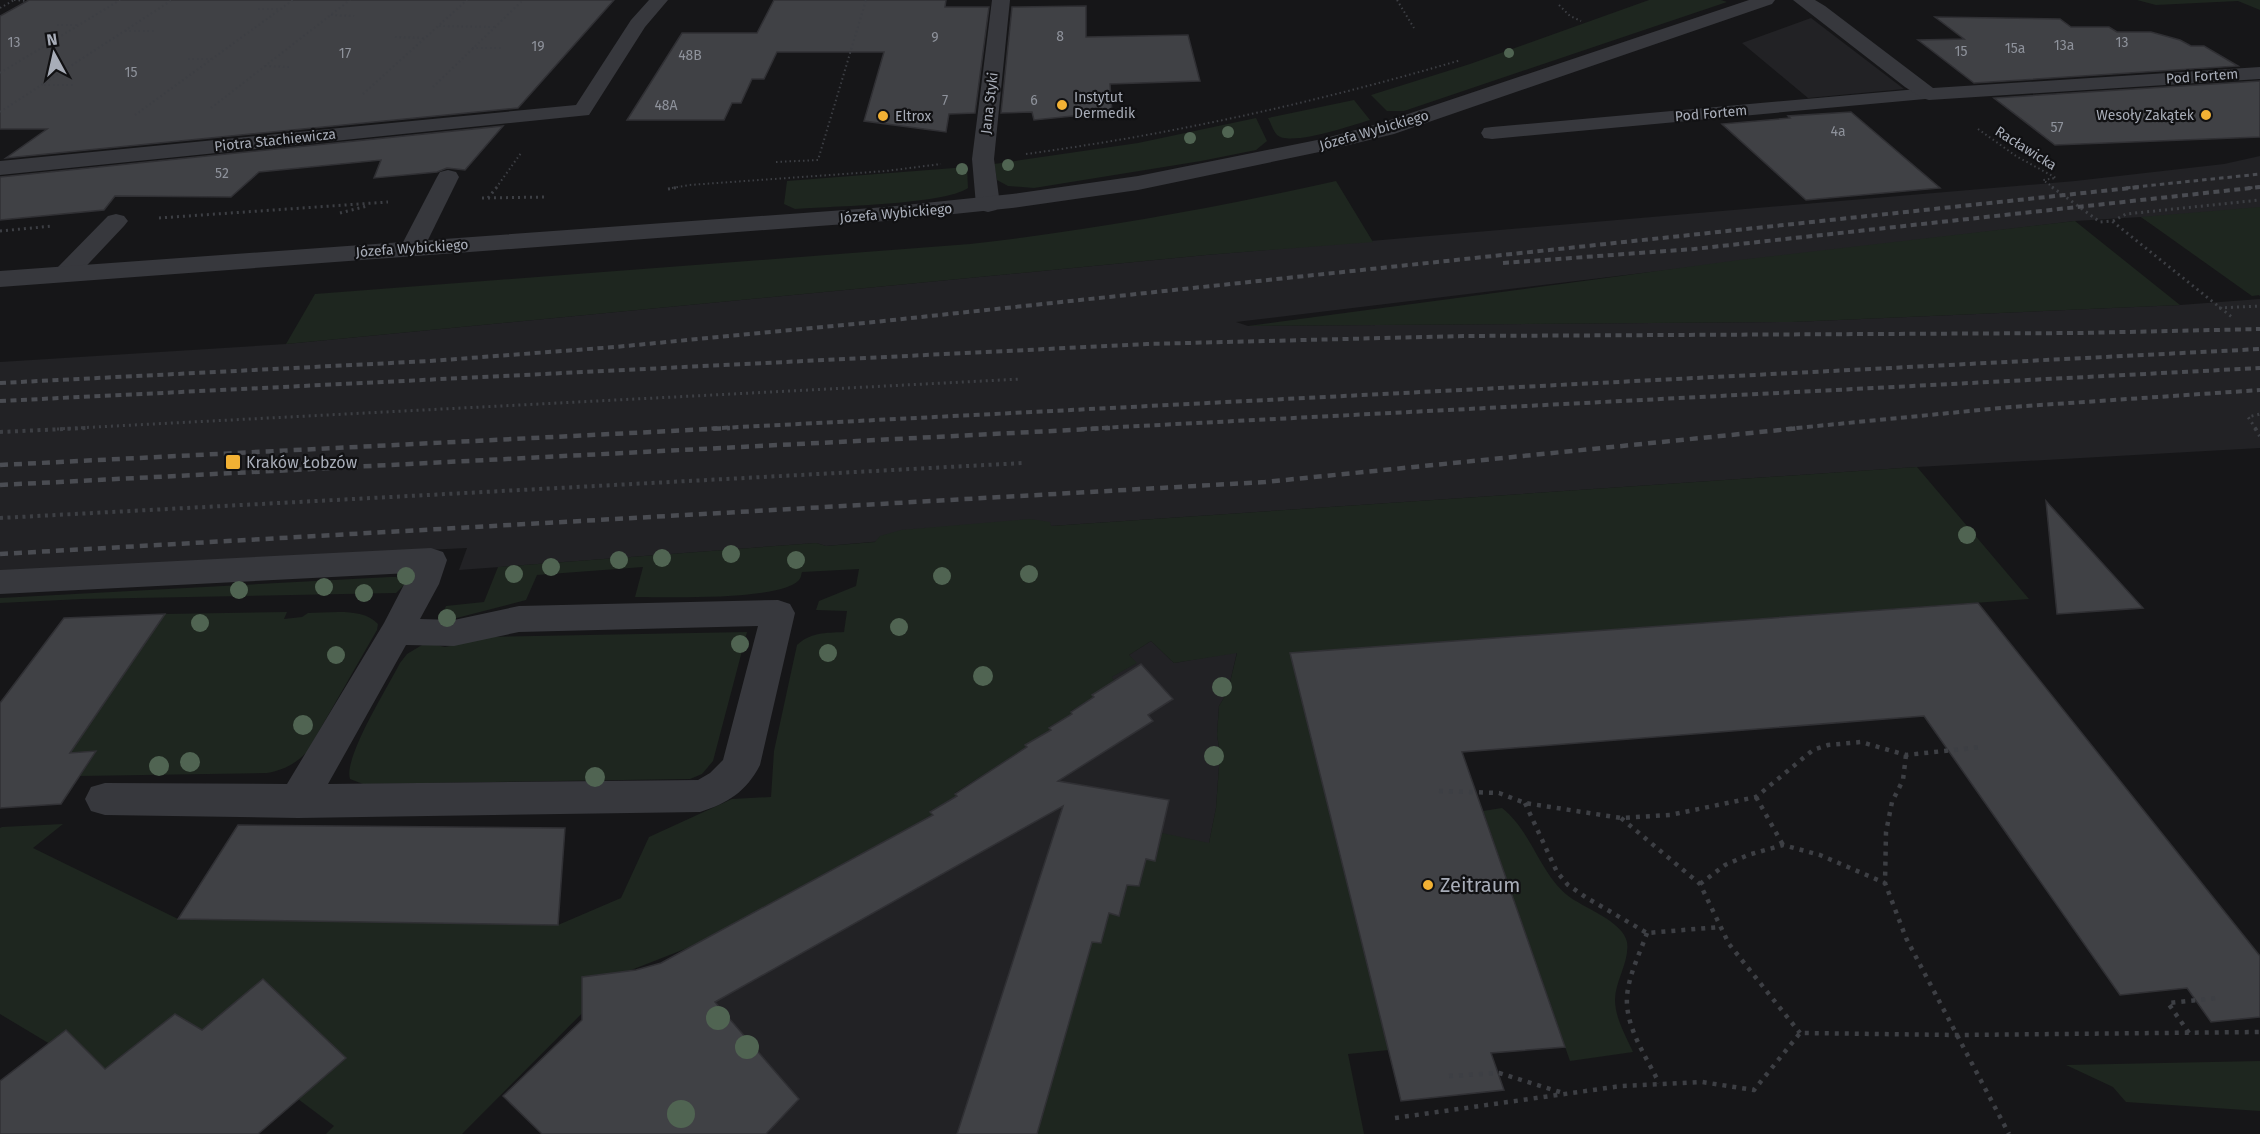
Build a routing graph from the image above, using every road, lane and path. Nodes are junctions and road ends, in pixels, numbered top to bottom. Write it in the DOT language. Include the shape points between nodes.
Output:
graph roads {
  1 [pos="14,0"];
  2 [pos="120,0"];
  3 [pos="172,0"];
  4 [pos="293,0"];
  5 [pos="350,0"];
  6 [pos="466,0"];
  7 [pos="523,0"];
  8 [pos="659,0"];
  9 [pos="866,0"];
  10 [pos="1001,0"];
  11 [pos="1397,0"];
  12 [pos="1766,0"];
  13 [pos="1802,0"];
  14 [pos="27,1"];
  15 [pos="1559,5"];
  16 [pos="0,8"];
  17 [pos="258,9"];
  18 [pos="280,9"];
  19 [pos="330,15"];
  20 [pos="354,16"];
  21 [pos="1570,24"];
  22 [pos="57,25"];
  23 [pos="79,25"];
  24 [pos="438,26"];
  25 [pos="494,27"];
  26 [pos="1414,28"];
  27 [pos="125,31"];
  28 [pos="154,31"];
  29 [pos="395,37"];
  30 [pos="425,38"];
  31 [pos="472,48"];
  32 [pos="503,48"];
  33 [pos="188,58"];
  34 [pos="1469,58"];
  35 [pos="212,59"];
  36 [pos="265,66"];
  37 [pos="290,67"];
  38 [pos="0,73"];
  39 [pos="2260,73"];
  40 [pos="43,85"];
  41 [pos="73,85"];
  42 [pos="430,90"];
  43 [pos="1929,93"];
  44 [pos="360,96"];
  45 [pos="0,112"];
  46 [pos="204,113"];
  47 [pos="134,117"];
  48 [pos="1492,133"];
  49 [pos="520,156"];
  50 [pos="983,159"];
  51 [pos="776,162"];
  52 [pos="0,168"];
  53 [pos="443,188"];
  54 [pos="660,190"];
  55 [pos="558,197"];
  56 [pos="488,198"];
  57 [pos="2260,200"];
  58 [pos="380,203"];
  59 [pos="988,206"];
  60 [pos="116,221"];
  61 [pos="2112,221"];
  62 [pos="0,231"];
  63 [pos="412,249"];
  64 [pos="66,273"];
  65 [pos="0,279"];
  66 [pos="2260,306"];
  67 [pos="2219,308"];
  68 [pos="2233,318"];
  69 [pos="1021,379"];
  70 [pos="2260,414"];
  71 [pos="0,432"];
  72 [pos="2260,436"];
  73 [pos="1023,462"];
  74 [pos="0,518"];
  75 [pos="0,582"];
  76 [pos="396,632"];
  77 [pos="1982,747"];
  78 [pos="1906,755"];
  79 [pos="1439,791"];
  80 [pos="1756,797"];
  81 [pos="105,799"];
  82 [pos="298,801"];
  83 [pos="1525,803"];
  84 [pos="1621,818"];
  85 [pos="1783,845"];
  86 [pos="1885,882"];
  87 [pos="1700,884"];
  88 [pos="1720,927"];
  89 [pos="1647,933"];
  90 [pos="2218,998"];
  91 [pos="2260,1032"];
  92 [pos="2189,1033"];
  93 [pos="1800,1034"];
  94 [pos="1957,1035"];
  95 [pos="1449,1076"];
  96 [pos="1659,1083"];
  97 [pos="1564,1093"];
  98 [pos="1395,1118"];
  99 [pos="2009,1134"];
  1 -- 14 [label="path"];
  1 -- 16 [label="path"];
  2 -- 23 [label="path"];
  3 -- 27 [label="path"];
  4 -- 18 [label="path"];
  5 -- 19 [label="path"];
  6 -- 24 [label="path"];
  7 -- 25 [label="path"];
  8 -- 52 [label="street, Piotra Stachiewicza" via="638,24 582,111"];
  9 -- 51 [label="path" via="818,160"];
  10 -- 50 [label="street, Jana Styki"];
  11 -- 26 [label="path"];
  12 -- 59 [label="street, Józefa Wybickiego" via="1436,113 1338,142 1154,181"];
  13 -- 43 [label="street" via="1820,9 1900,76"];
  15 -- 21 [label="path" via="1581,21"];
  17 -- 18 [label="path"];
  18 -- 35 [label="path"];
  19 -- 20 [label="path"];
  19 -- 36 [label="path"];
  22 -- 23 [label="path"];
  23 -- 38 [label="path"];
  24 -- 25 [label="path"];
  24 -- 30 [label="path"];
  25 -- 31 [label="path"];
  27 -- 28 [label="path"];
  27 -- 40 [label="path"];
  29 -- 30 [label="path"];
  30 -- 44 [label="path"];
  31 -- 32 [label="path"];
  31 -- 42 [label="path"];
  33 -- 35 [label="path"];
  34 -- 50 [label="path" via="1378,85 1171,131"];
  35 -- 47 [label="path"];
  36 -- 37 [label="path"];
  36 -- 46 [label="path"];
  39 -- 43 [label="street, Pod Fortem"];
  40 -- 41 [label="path"];
  40 -- 45 [label="path"];
  43 -- 48 [label="street, Pod Fortem"];
  43 -- 61 [label="path, Racławicka" via="2016,156 2056,178 2043,180 2100,222"];
  49 -- 56 [label="path"];
  50 -- 54 [label="path"];
  50 -- 59 [label="street, Jana Styki"];
  53 -- 56 [label="path"];
  53 -- 63 [label="street"];
  55 -- 56 [label="path"];
  57 -- 61 [label="path" via="2127,214"];
  58 -- 60 [label="path"];
  59 -- 63 [label="street, Józefa Wybickiego"];
  60 -- 62 [label="path"];
  60 -- 64 [label="street"];
  61 -- 67 [label="path, Racławicka"];
  63 -- 64 [label="street, Józefa Wybickiego"];
  64 -- 65 [label="street, Józefa Wybickiego"];
  66 -- 67 [label="path"];
  67 -- 68 [label="path, Racławicka"];
  69 -- 71 [label="path"];
  70 -- 72 [label="path" via="2248,417"];
  73 -- 74 [label="path"];
  75 -- 76 [label="street" via="431,560"];
  76 -- 82 [label="street"];
  76 -- 82 [label="street" via="454,633 519,619 778,613 741,765 726,784 700,796"];
  77 -- 78 [label="path"];
  78 -- 80 [label="path" via="1861,742 1828,745 1813,750"];
  78 -- 86 [label="path" via="1903,780 1892,802 1886,832"];
  79 -- 83 [label="path" via="1499,792"];
  80 -- 84 [label="path" via="1670,815"];
  80 -- 85 [label="path"];
  81 -- 82 [label="street"];
  83 -- 84 [label="path"];
  83 -- 89 [label="path" via="1545,850 1568,885"];
  84 -- 87 [label="path"];
  85 -- 86 [label="path" via="1820,855"];
  85 -- 87 [label="path" via="1725,865"];
  86 -- 94 [label="path" via="1905,938"];
  87 -- 88 [label="path"];
  88 -- 89 [label="path"];
  88 -- 93 [label="path"];
  89 -- 96 [label="path" via="1630,978 1627,1009"];
  90 -- 92 [label="path" via="2168,1003"];
  91 -- 92 [label="path"];
  92 -- 94 [label="path"];
  93 -- 94 [label="path"];
  93 -- 96 [label="path" via="1754,1090 1698,1082"];
  94 -- 99 [label="path"];
  95 -- 97 [label="path" via="1499,1073"];
  96 -- 97 [label="path"];
  97 -- 98 [label="path"];
}
